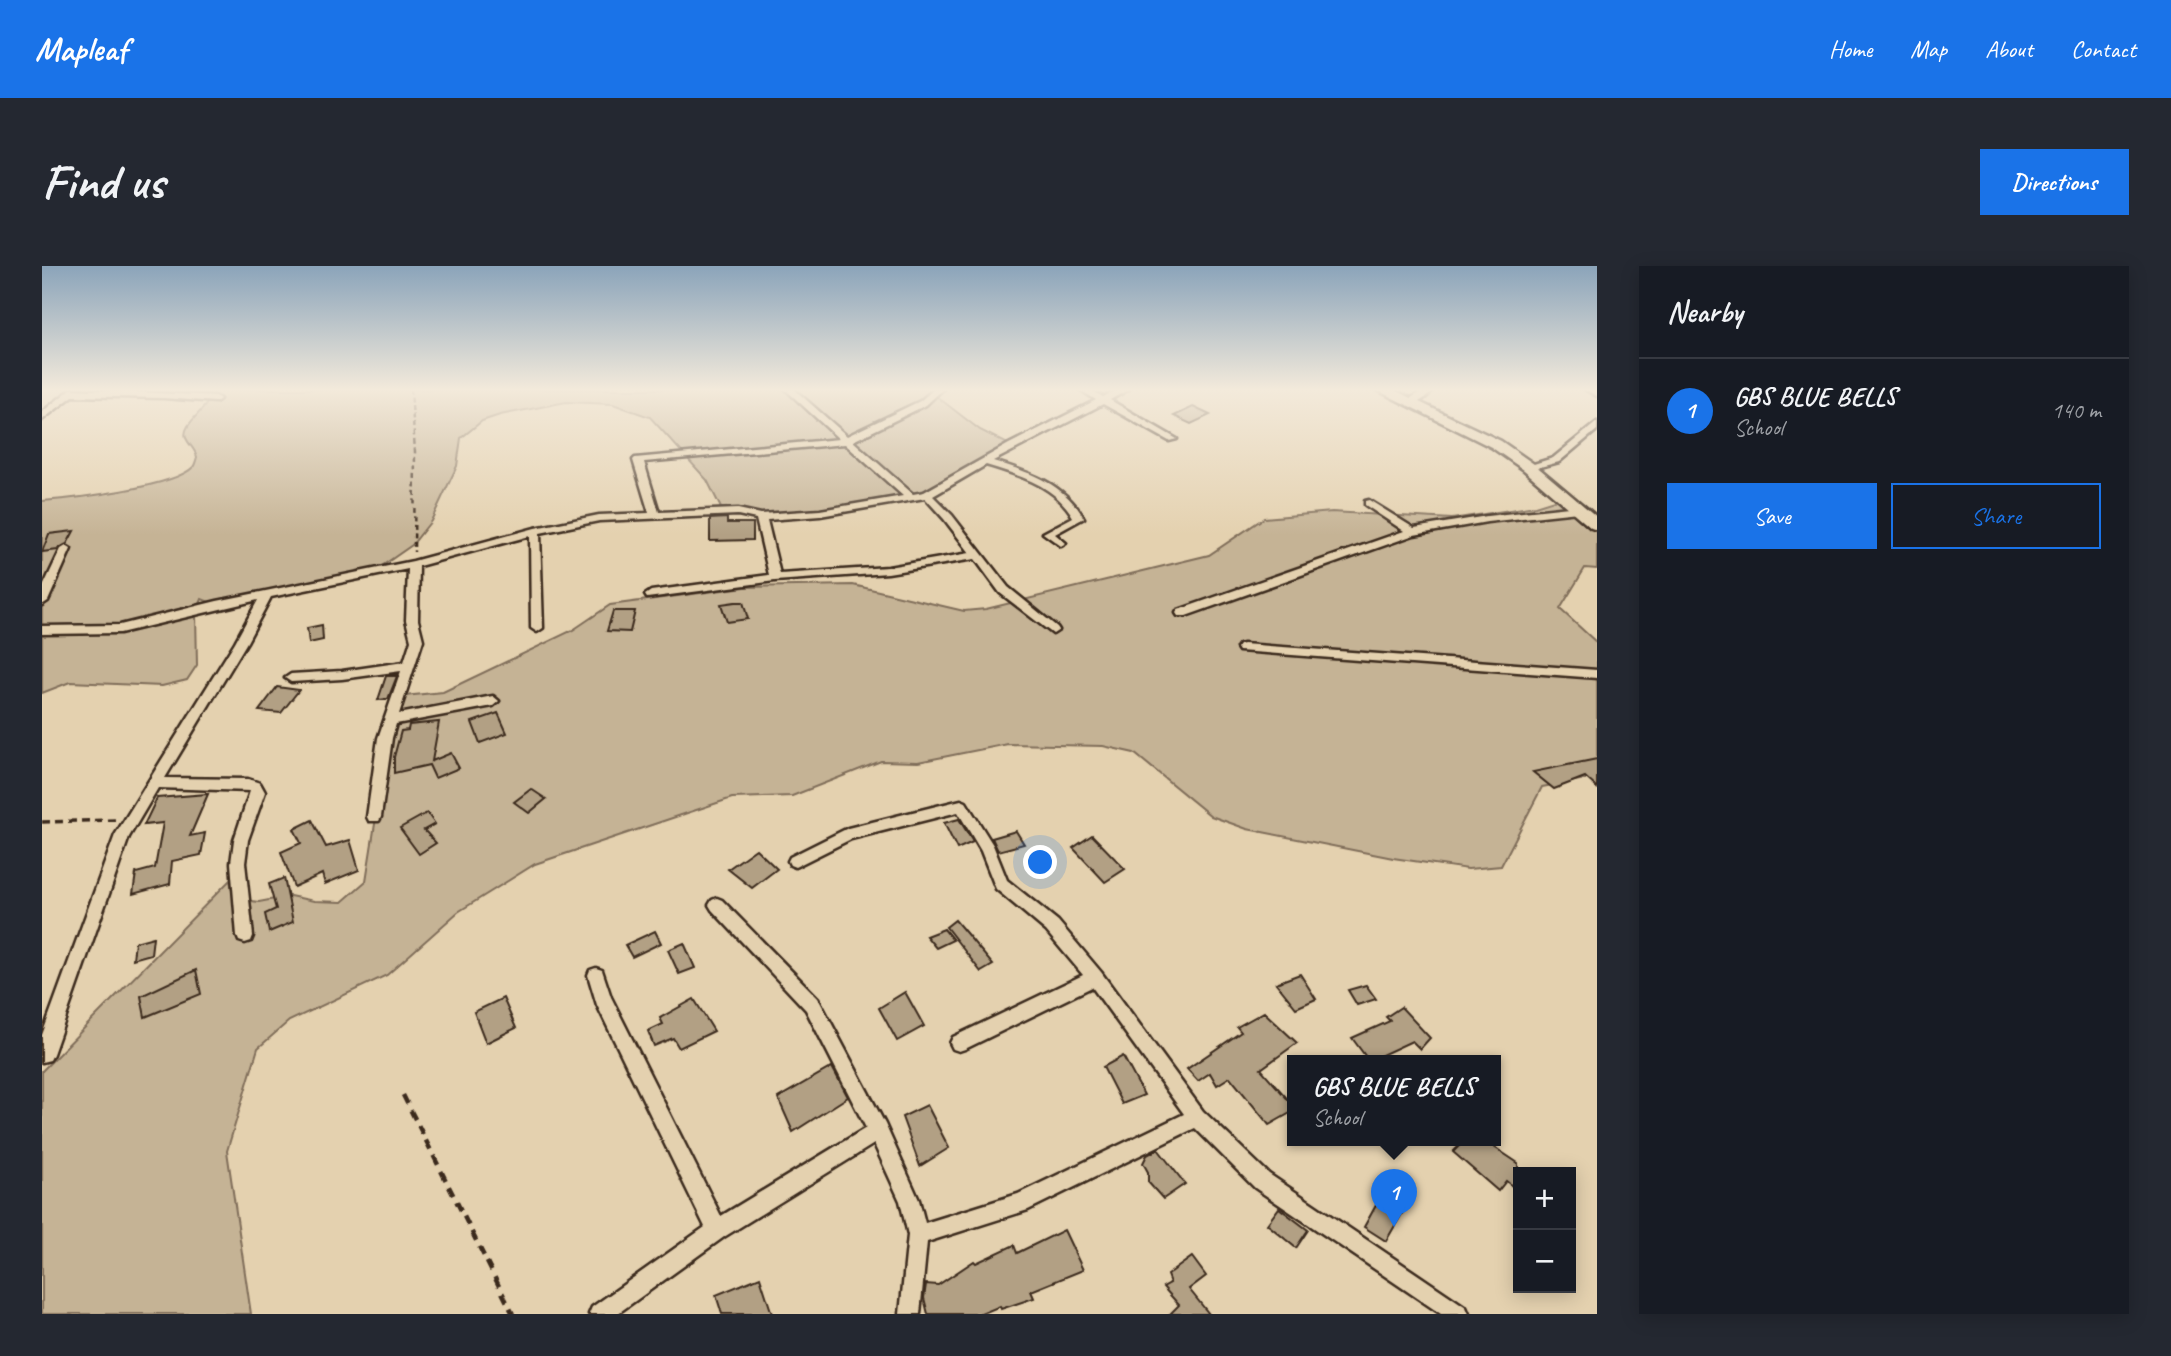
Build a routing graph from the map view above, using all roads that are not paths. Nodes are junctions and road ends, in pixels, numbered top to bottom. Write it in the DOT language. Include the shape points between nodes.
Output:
graph roads {
  1 [pos="842,438"];
  2 [pos="851,438"];
  3 [pos="1028,438"];
  4 [pos="1484,438"];
  5 [pos="1584,438"];
  6 [pos="845,441"];
  7 [pos="1597,444"];
  8 [pos="985,461"];
  9 [pos="1529,467"];
  10 [pos="927,495"];
  11 [pos="912,499"];
  12 [pos="1369,503"];
  13 [pos="1578,509"];
  14 [pos="655,517"];
  15 [pos="761,517"];
  16 [pos="1597,525"];
  17 [pos="535,531"];
  18 [pos="1412,532"];
  19 [pos="1061,543"];
  20 [pos="66,550"];
  21 [pos="975,556"];
  22 [pos="414,564"];
  23 [pos="775,578"];
  24 [pos="651,595"];
  25 [pos="266,596"];
  26 [pos="42,601"];
  27 [pos="1182,613"];
  28 [pos="537,628"];
  29 [pos="42,630"];
  30 [pos="1053,630"];
  31 [pos="1243,648"];
  32 [pos="407,666"];
  33 [pos="1597,674"];
  34 [pos="291,678"];
  35 [pos="493,701"];
  36 [pos="390,720"];
  37 [pos="156,783"];
  38 [pos="374,817"];
  39 [pos="795,861"];
  40 [pos="716,905"];
  41 [pos="245,936"];
  42 [pos="596,975"];
  43 [pos="1095,978"];
  44 [pos="959,1043"];
  45 [pos="44,1054"];
  46 [pos="1197,1117"];
  47 [pos="878,1131"];
  48 [pos="717,1230"];
  49 [pos="918,1235"];
  50 [pos="599,1314"];
  51 [pos="910,1314"];
  52 [pos="1459,1314"];
  1 -- 6 [label="street"];
  2 -- 6 [label="street"];
  3 -- 8 [label="street"];
  4 -- 9 [label="street"];
  5 -- 7 [label="street"];
  5 -- 9 [label="street" via="1556,460"];
  6 -- 11 [label="street"];
  6 -- 14 [label="street" via="638,460"];
  8 -- 10 [label="street"];
  8 -- 19 [label="street" via="1025,475 1074,505 1079,518 1048,533"];
  9 -- 13 [label="street"];
  10 -- 11 [label="street"];
  10 -- 21 [label="street"];
  11 -- 15 [label="street"];
  12 -- 18 [label="street"];
  13 -- 16 [label="street"];
  13 -- 18 [label="street"];
  14 -- 15 [label="street" via="738,512"];
  14 -- 17 [label="street" via="599,518"];
  15 -- 23 [label="street"];
  17 -- 22 [label="street"];
  17 -- 28 [label="street"];
  18 -- 27 [label="street"];
  20 -- 26 [label="street"];
  21 -- 23 [label="street" via="888,570"];
  21 -- 30 [label="street" via="1004,590"];
  22 -- 25 [label="street"];
  22 -- 32 [label="street" via="412,620 417,640"];
  23 -- 24 [label="street"];
  25 -- 29 [label="street" via="120,629"];
  25 -- 37 [label="street"];
  31 -- 33 [label="street"];
  32 -- 34 [label="street"];
  32 -- 36 [label="street"];
  35 -- 36 [label="street"];
  36 -- 38 [label="street"];
  37 -- 41 [label="street" via="248,784 258,792 238,863"];
  37 -- 45 [label="street" via="131,820 113,859"];
  39 -- 43 [label="street" via="848,834 961,806 988,849 1001,884 1052,926"];
  40 -- 47 [label="street" via="812,1004"];
  42 -- 48 [label="street" via="603,999"];
  43 -- 44 [label="street"];
  43 -- 46 [label="street"];
  46 -- 49 [label="street" via="1021,1203"];
  46 -- 52 [label="street" via="1262,1181"];
  47 -- 48 [label="street"];
  47 -- 49 [label="street" via="909,1200"];
  48 -- 50 [label="street"];
  49 -- 51 [label="street"];
}
